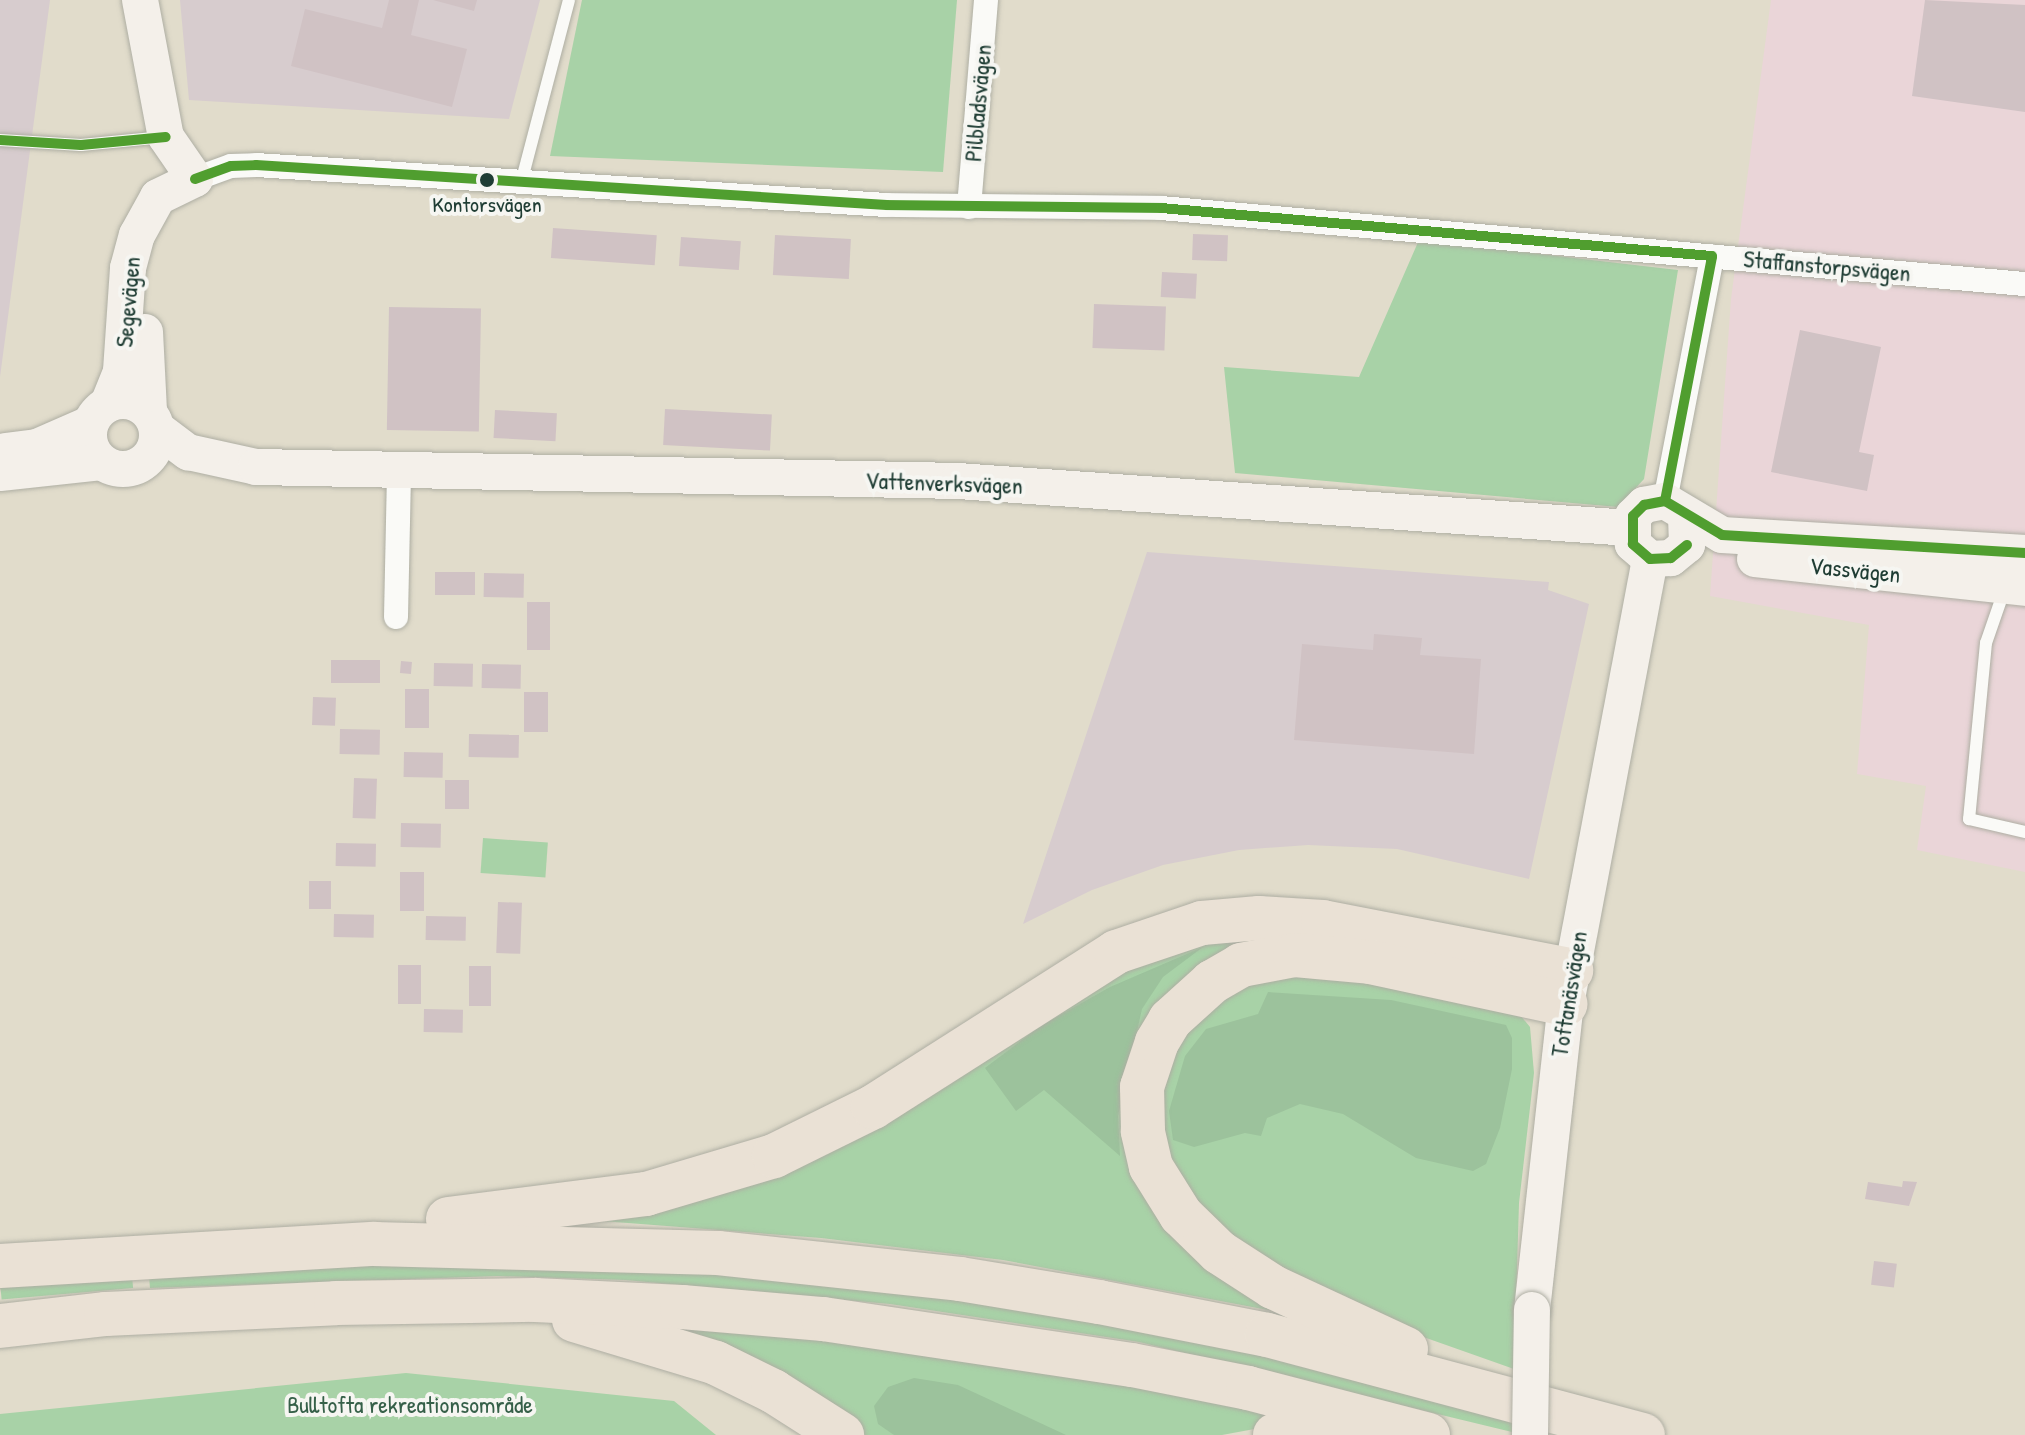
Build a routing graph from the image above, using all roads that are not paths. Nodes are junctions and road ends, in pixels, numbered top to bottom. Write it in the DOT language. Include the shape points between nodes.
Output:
graph roads {
  1 [pos="140,0"];
  2 [pos="569,0"];
  3 [pos="986,0"];
  4 [pos="166,137"];
  5 [pos="0,140"];
  6 [pos="195,179"];
  7 [pos="521,183"];
  8 [pos="969,207"];
  9 [pos="1712,256"];
  10 [pos="2025,284"];
  11 [pos="99,414"];
  12 [pos="153,420"];
  13 [pos="0,451"];
  14 [pos="101,462"];
  15 [pos="139,466"];
  16 [pos="256,467"];
  17 [pos="399,471"];
  18 [pos="0,473"];
  19 [pos="1679,521"];
  20 [pos="1630,528"];
  21 [pos="1650,559"];
  22 [pos="2012,570"];
  23 [pos="396,617"];
  24 [pos="2025,832"];
  25 [pos="1569,987"];
  26 [pos="0,1265"];
  27 [pos="336,1303"];
  28 [pos="0,1326"];
  29 [pos="1522,1416"];
  30 [pos="842,1435"];
  31 [pos="1275,1435"];
  32 [pos="1319,1435"];
  33 [pos="1428,1435"];
  34 [pos="1643,1435"];
  1 -- 4 [label="street"];
  2 -- 7 [label="lane"];
  3 -- 8 [label="street, Pilbladsvägen"];
  4 -- 5 [label="lane" via="81,145"];
  4 -- 6 [label="street"];
  6 -- 7 [label="street, Staffanstorpsvägen" via="222,168 256,165"];
  6 -- 11 [label="street, Segevägen" via="158,197 137,235 128,268 123,357"];
  6 -- 12 [label="street, Segevägen" via="163,230 151,262 144,372"];
  7 -- 8 [label="street, Staffanstorpsvägen"];
  8 -- 9 [label="street, Staffanstorpsvägen" via="1161,208"];
  9 -- 10 [label="street, Staffanstorpsvägen"];
  9 -- 19 [label="street"];
  11 -- 12 [label="street" via="128,401"];
  11 -- 13 [label="street" via="37,447"];
  11 -- 14 [label="street" via="92,450"];
  12 -- 15 [label="street" via="151,456"];
  12 -- 16 [label="street, Vattenverksvägen" via="188,452"];
  14 -- 15 [label="street" via="119,470"];
  14 -- 18 [label="street"];
  15 -- 16 [label="street, Vattenverksvägen" via="225,473"];
  16 -- 17 [label="street, Vattenverksvägen"];
  17 -- 20 [label="street, Vattenverksvägen" via="958,481"];
  17 -- 23 [label="street"];
  19 -- 20 [label="street" via="1640,508"];
  19 -- 21 [label="street" via="1671,558"];
  19 -- 22 [label="street, Vassvägen" via="1720,555"];
  20 -- 21 [label="street" via="1633,544"];
  21 -- 25 [label="street, Toftanäsvägen"];
  22 -- 24 [label="lane" via="1986,643 1969,819"];
  25 -- 26 [label="highway" via="1323,922 1259,918 1202,923 1141,941 1092,965 924,1076 825,1133 698,1181 619,1199 511,1213 166,1233"];
  25 -- 29 [label="street, Toftanäsvägen, bridge"];
  25 -- 29 [label="highway" via="1344,958 1268,959 1241,965 1189,999 1157,1042 1142,1087 1143,1131 1155,1176 1181,1215 1219,1252 1302,1303"];
  26 -- 29 [label="highway" via="374,1244 718,1253 960,1279 1267,1335"];
  27 -- 28 [label="highway" via="106,1314"];
  27 -- 30 [label="highway" via="503,1309 617,1330 716,1363"];
  27 -- 33 [label="highway" via="603,1302 823,1319 1132,1365 1248,1388"];
  29 -- 34 [label="highway"];
  31 -- 32 [label="highway"];
}
